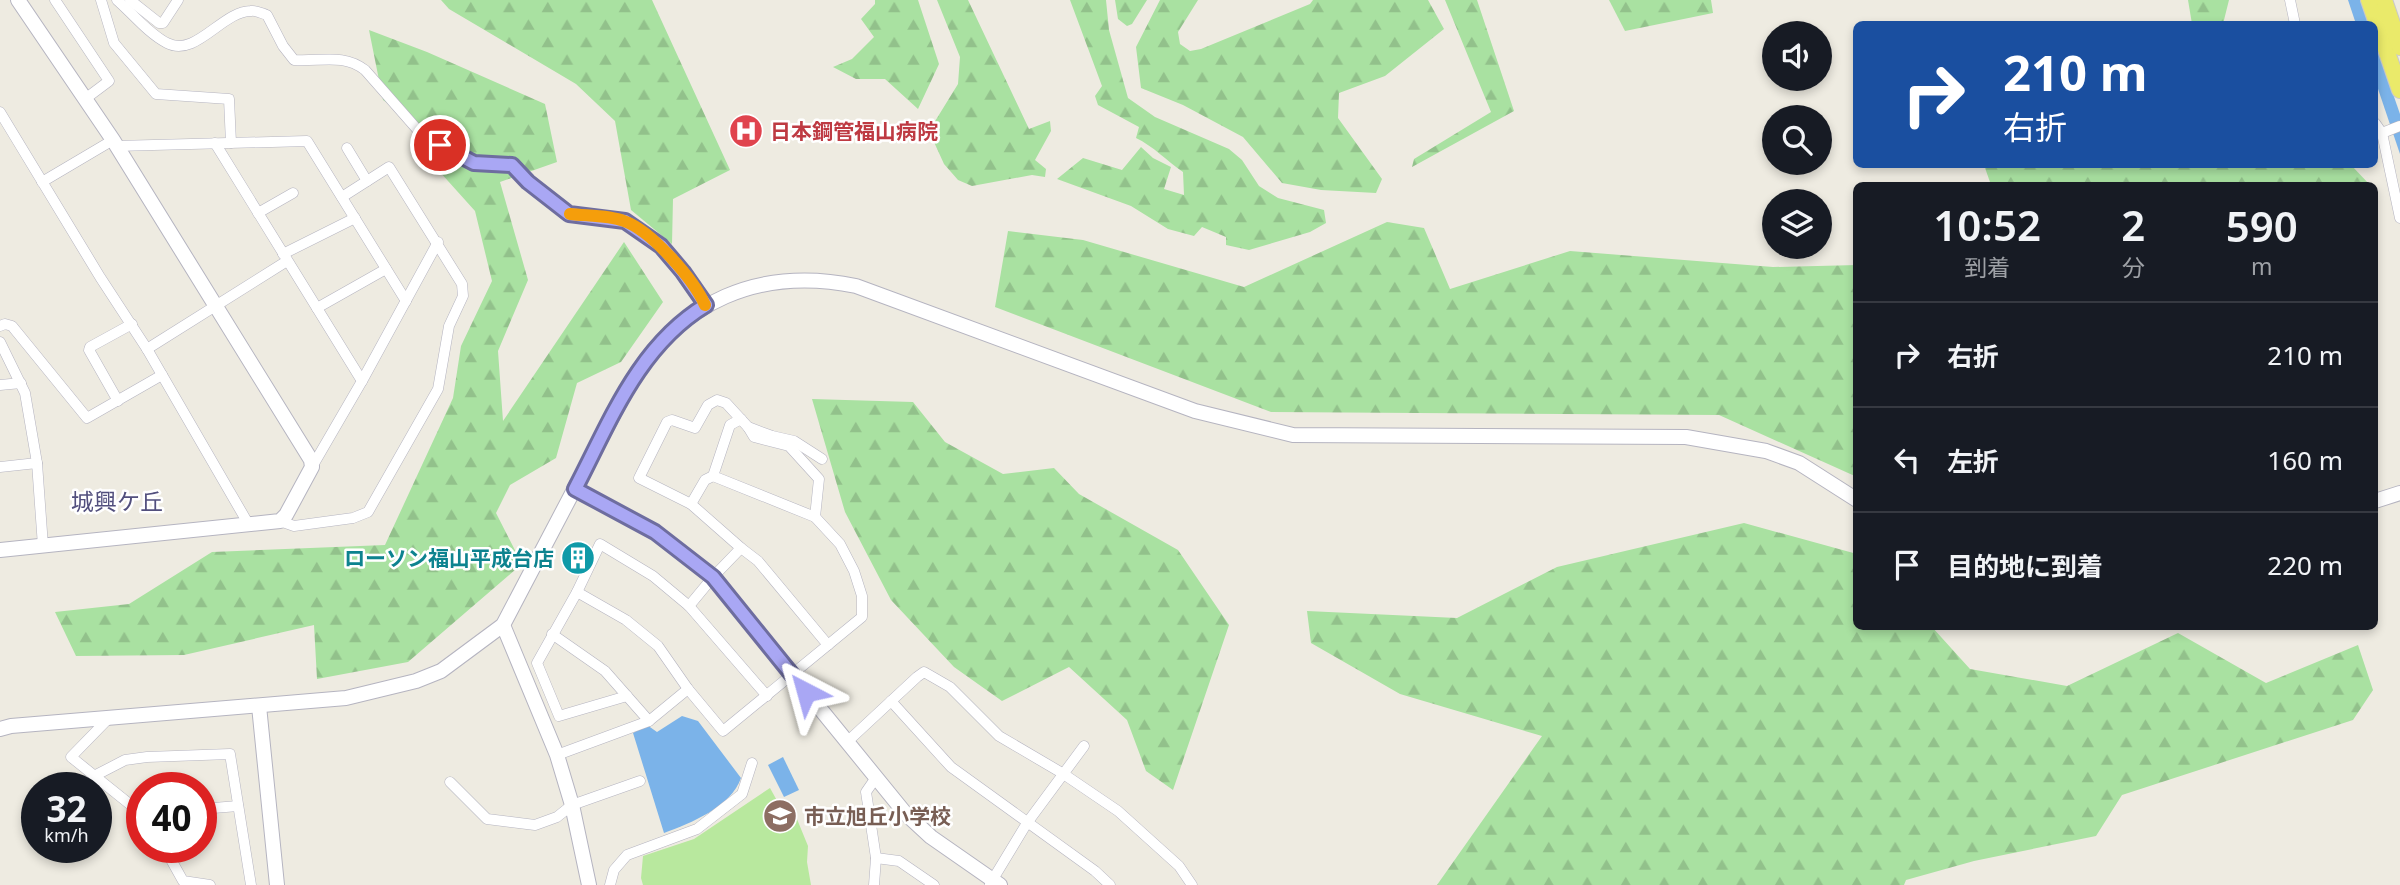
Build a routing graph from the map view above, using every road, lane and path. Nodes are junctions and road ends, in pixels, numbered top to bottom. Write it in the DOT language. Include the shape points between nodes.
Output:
graph roads {
  1 [pos="18,0"];
  2 [pos="55,0"];
  3 [pos="101,0"];
  4 [pos="117,0"];
  5 [pos="130,0"];
  6 [pos="178,0"];
  7 [pos="2290,0"];
  8 [pos="2369,0"];
  9 [pos="2384,0"];
  10 [pos="2294,21"];
  11 [pos="2376,21"];
  12 [pos="2378,26"];
  13 [pos="2400,47"];
  14 [pos="2400,90"];
  15 [pos="85,99"];
  16 [pos="0,111"];
  17 [pos="2400,126"];
  18 [pos="2378,127"];
  19 [pos="2382,133"];
  20 [pos="115,143"];
  21 [pos="231,143"];
  22 [pos="215,144"];
  23 [pos="347,148"];
  24 [pos="367,181"];
  25 [pos="42,182"];
  26 [pos="293,193"];
  27 [pos="342,197"];
  28 [pos="258,213"];
  29 [pos="355,218"];
  30 [pos="2400,218"];
  31 [pos="438,243"];
  32 [pos="285,258"];
  33 [pos="386,269"];
  34 [pos="406,302"];
  35 [pos="706,305"];
  36 [pos="217,306"];
  37 [pos="317,308"];
  38 [pos="132,324"];
  39 [pos="0,326"];
  40 [pos="0,342"];
  41 [pos="147,349"];
  42 [pos="162,375"];
  43 [pos="362,381"];
  44 [pos="21,383"];
  45 [pos="0,385"];
  46 [pos="118,401"];
  47 [pos="744,423"];
  48 [pos="822,459"];
  49 [pos="37,463"];
  50 [pos="0,467"];
  51 [pos="312,467"];
  52 [pos="713,476"];
  53 [pos="575,489"];
  54 [pos="2400,493"];
  55 [pos="1853,497"];
  56 [pos="2378,500"];
  57 [pos="691,504"];
  58 [pos="815,517"];
  59 [pos="280,520"];
  60 [pos="250,525"];
  61 [pos="43,546"];
  62 [pos="741,548"];
  63 [pos="0,551"];
  64 [pos="713,577"];
  65 [pos="577,592"];
  66 [pos="689,606"];
  67 [pos="503,625"];
  68 [pos="552,634"];
  69 [pos="828,645"];
  70 [pos="793,675"];
  71 [pos="688,689"];
  72 [pos="627,696"];
  73 [pos="767,696"];
  74 [pos="891,701"];
  75 [pos="259,706"];
  76 [pos="110,717"];
  77 [pos="649,721"];
  78 [pos="0,729"];
  79 [pos="847,742"];
  80 [pos="1084,746"];
  81 [pos="557,755"];
  82 [pos="752,763"];
  83 [pos="92,772"];
  84 [pos="102,772"];
  85 [pos="1062,773"];
  86 [pos="875,779"];
  87 [pos="640,781"];
  88 [pos="450,782"];
  89 [pos="112,789"];
  90 [pos="126,800"];
  91 [pos="572,805"];
  92 [pos="238,806"];
  93 [pos="217,808"];
  94 [pos="1027,823"];
  95 [pos="876,858"];
  96 [pos="172,863"];
  97 [pos="183,883"];
  98 [pos="994,883"];
  99 [pos="210,885"];
  100 [pos="251,885"];
  101 [pos="277,885"];
  102 [pos="589,885"];
  103 [pos="610,885"];
  104 [pos="874,885"];
  105 [pos="934,885"];
  106 [pos="1110,885"];
  107 [pos="1192,885"];
  1 -- 15 [label="street"];
  2 -- 15 [label="street" via="109,81"];
  3 -- 21 [label="street" via="114,43 156,94 229,99"];
  4 -- 35 [label="street" via="153,34 177,47 188,45 232,16 252,10 267,15 294,60 354,62 423,136 474,163 512,165 569,214 625,221 661,246"];
  5 -- 6 [label="street" via="163,23"];
  7 -- 10 [label="street"];
  8 -- 11 [label="main road"];
  9 -- 13 [label="main road"];
  12 -- 14 [label="main road"];
  15 -- 20 [label="street"];
  16 -- 25 [label="street"];
  17 -- 19 [label="street"];
  18 -- 19 [label="street"];
  19 -- 30 [label="street"];
  20 -- 22 [label="street"];
  20 -- 25 [label="street"];
  20 -- 36 [label="street"];
  21 -- 22 [label="street"];
  21 -- 27 [label="street" via="307,141"];
  22 -- 28 [label="street"];
  23 -- 24 [label="street"];
  24 -- 27 [label="street"];
  24 -- 31 [label="street" via="390,167"];
  25 -- 38 [label="street"];
  26 -- 28 [label="street"];
  27 -- 29 [label="street"];
  28 -- 32 [label="street"];
  29 -- 32 [label="street"];
  29 -- 33 [label="street"];
  31 -- 34 [label="street"];
  31 -- 59 [label="street" via="462,284 463,296 449,326 438,389 368,512 293,526"];
  32 -- 36 [label="street"];
  32 -- 37 [label="street"];
  33 -- 34 [label="street"];
  33 -- 37 [label="street"];
  34 -- 43 [label="street"];
  35 -- 53 [label="street" via="675,327 640,366"];
  35 -- 55 [label="street" via="779,282 832,281 886,296 1195,411 1293,435 1686,437 1766,451 1799,463"];
  36 -- 41 [label="street"];
  36 -- 51 [label="street"];
  37 -- 43 [label="street"];
  38 -- 41 [label="street"];
  38 -- 46 [label="street" via="89,350"];
  39 -- 46 [label="street" via="12,326 87,418"];
  40 -- 44 [label="street"];
  41 -- 42 [label="street"];
  42 -- 46 [label="street"];
  42 -- 60 [label="street"];
  43 -- 51 [label="street"];
  44 -- 45 [label="street"];
  44 -- 49 [label="street"];
  47 -- 48 [label="street" via="794,441"];
  47 -- 52 [label="street" via="730,425"];
  47 -- 57 [label="street" via="726,403 717,400 708,405 695,428 667,422 639,478"];
  47 -- 58 [label="street" via="754,437 789,446 819,479"];
  49 -- 50 [label="street"];
  49 -- 61 [label="street"];
  51 -- 59 [label="street"];
  52 -- 57 [label="street" via="705,480"];
  52 -- 58 [label="street"];
  53 -- 64 [label="street" via="655,532"];
  53 -- 67 [label="street"];
  54 -- 56 [label="street"];
  57 -- 62 [label="street"];
  58 -- 69 [label="street" via="840,544 862,596 862,617"];
  59 -- 60 [label="street"];
  60 -- 61 [label="street"];
  61 -- 63 [label="street"];
  62 -- 64 [label="street"];
  62 -- 69 [label="street" via="758,561"];
  64 -- 66 [label="street"];
  64 -- 70 [label="street"];
  65 -- 66 [label="street" via="600,544 653,576"];
  65 -- 68 [label="street"];
  65 -- 71 [label="street" via="626,620 657,646"];
  66 -- 73 [label="street"];
  67 -- 75 [label="street" via="441,671 416,681 346,698"];
  67 -- 81 [label="street"];
  68 -- 72 [label="street" via="605,671"];
  68 -- 72 [label="street" via="537,663 559,716"];
  69 -- 70 [label="street"];
  70 -- 73 [label="street"];
  70 -- 79 [label="street"];
  71 -- 73 [label="street" via="723,731"];
  71 -- 77 [label="street"];
  72 -- 77 [label="street"];
  74 -- 79 [label="street"];
  74 -- 85 [label="street" via="925,672 950,687 999,736"];
  74 -- 94 [label="street" via="951,767"];
  75 -- 76 [label="street"];
  75 -- 101 [label="street"];
  76 -- 78 [label="street"];
  76 -- 83 [label="street" via="71,757"];
  77 -- 81 [label="street"];
  79 -- 86 [label="street"];
  80 -- 85 [label="street"];
  81 -- 91 [label="street"];
  82 -- 103 [label="street" via="742,794 697,829 627,855 614,870"];
  84 -- 92 [label="street" via="125,760 230,754"];
  85 -- 94 [label="street"];
  85 -- 107 [label="street" via="1118,811 1178,866"];
  86 -- 95 [label="street" via="866,792"];
  86 -- 98 [label="street" via="931,837"];
  87 -- 91 [label="street"];
  88 -- 91 [label="street" via="486,819 535,825"];
  89 -- 90 [label="street"];
  91 -- 102 [label="street"];
  92 -- 93 [label="street"];
  92 -- 100 [label="street"];
  94 -- 98 [label="street"];
  94 -- 106 [label="street"];
  95 -- 104 [label="street"];
  95 -- 105 [label="street" via="900,861"];
  96 -- 97 [label="street"];
  97 -- 99 [label="street"];
}
